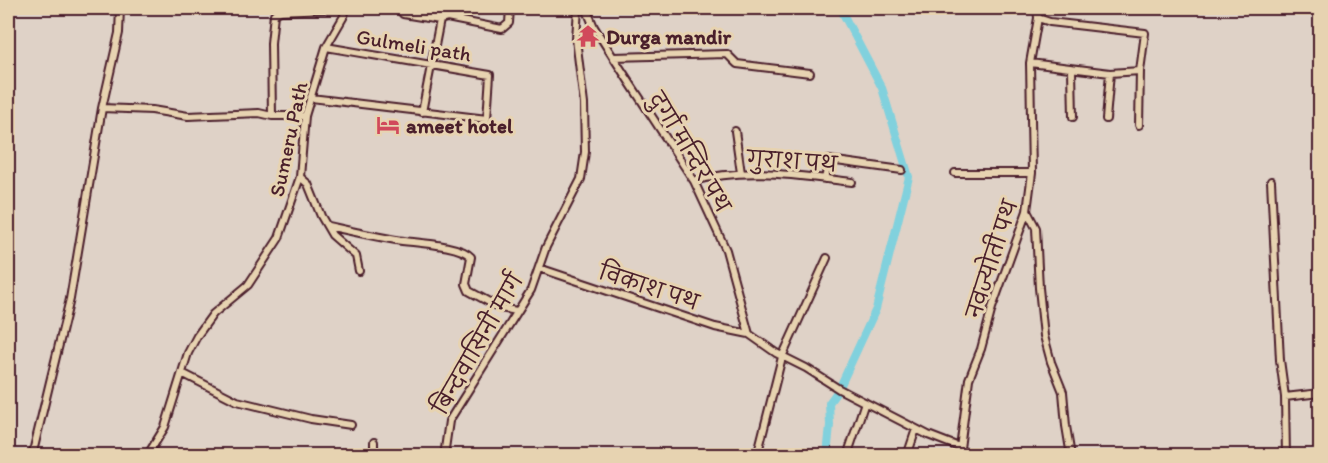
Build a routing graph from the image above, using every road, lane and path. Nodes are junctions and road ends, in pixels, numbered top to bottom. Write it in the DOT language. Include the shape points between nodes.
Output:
graph roads {
  1 [pos="120,8"];
  2 [pos="346,8"];
  3 [pos="404,8"];
  4 [pos="454,8"];
  5 [pos="510,8"];
  6 [pos="578,8"];
  7 [pos="586,8"];
  8 [pos="1037,8"];
  9 [pos="447,18"];
  10 [pos="1038,18"];
  11 [pos="440,20"];
  12 [pos="326,47"];
  13 [pos="613,57"];
  14 [pos="1030,63"];
  15 [pos="432,66"];
  16 [pos="1072,70"];
  17 [pos="1140,71"];
  18 [pos="810,73"];
  19 [pos="1110,73"];
  20 [pos="311,98"];
  21 [pos="102,108"];
  22 [pos="422,112"];
  23 [pos="272,116"];
  24 [pos="305,116"];
  25 [pos="1073,117"];
  26 [pos="1106,119"];
  27 [pos="1139,125"];
  28 [pos="735,131"];
  29 [pos="902,170"];
  30 [pos="741,173"];
  31 [pos="955,173"];
  32 [pos="1032,173"];
  33 [pos="300,177"];
  34 [pos="825,179"];
  35 [pos="694,181"];
  36 [pos="1271,181"];
  37 [pos="852,182"];
  38 [pos="1028,211"];
  39 [pos="328,226"];
  40 [pos="827,258"];
  41 [pos="539,268"];
  42 [pos="359,271"];
  43 [pos="517,311"];
  44 [pos="749,334"];
  45 [pos="782,357"];
  46 [pos="182,373"];
  47 [pos="1320,393"];
  48 [pos="1285,397"];
  49 [pos="865,402"];
  50 [pos="351,425"];
  51 [pos="916,429"];
  52 [pos="374,442"];
  53 [pos="959,447"];
  54 [pos="32,456"];
  55 [pos="147,456"];
  56 [pos="374,456"];
  57 [pos="444,456"];
  58 [pos="757,456"];
  59 [pos="847,456"];
  60 [pos="907,456"];
  61 [pos="959,456"];
  62 [pos="968,456"];
  63 [pos="1071,456"];
  64 [pos="1287,456"];
  1 -- 21 [label="street" via="119,33"];
  2 -- 12 [label="street, Sumeru Path"];
  2 -- 23 [label="street" via="274,14"];
  3 -- 11 [label="street" via="403,14"];
  4 -- 9 [label="street"];
  5 -- 9 [label="street" via="509,23 502,29"];
  6 -- 41 [label="street, बिन्दवासिनी मार्ग" via="576,39 584,104 584,166"];
  7 -- 13 [label="street, दुर्गा मन्दिर पथ"];
  8 -- 10 [label="street, नवज्योती पथ"];
  9 -- 11 [label="street"];
  10 -- 14 [label="street, नवज्योती पथ"];
  10 -- 17 [label="street" via="1145,33"];
  11 -- 15 [label="street"];
  12 -- 15 [label="street, Gulmeli path"];
  12 -- 20 [label="street, Sumeru Path"];
  13 -- 18 [label="street" via="727,54 737,64"];
  13 -- 35 [label="street, दुर्गा मन्दिर पथ"];
  14 -- 16 [label="street"];
  14 -- 32 [label="street, नवज्योती पथ"];
  15 -- 22 [label="street"];
  15 -- 22 [label="street, Gulmeli path" via="490,75 487,119"];
  16 -- 19 [label="street"];
  16 -- 25 [label="street"];
  17 -- 19 [label="street"];
  17 -- 27 [label="street"];
  19 -- 26 [label="street"];
  20 -- 22 [label="street, Gulmeli path"];
  20 -- 24 [label="street, Sumeru Path"];
  21 -- 23 [label="street" via="188,116"];
  21 -- 54 [label="street" via="70,299"];
  23 -- 24 [label="street"];
  24 -- 33 [label="street, Sumeru Path"];
  28 -- 30 [label="street"];
  29 -- 34 [label="street" via="829,160"];
  30 -- 34 [label="street, गुराश पथ"];
  30 -- 35 [label="street, गुराश पथ"];
  31 -- 32 [label="street"];
  32 -- 38 [label="street, नवज्योती पथ"];
  33 -- 39 [label="street" via="308,184"];
  33 -- 46 [label="street, Sumeru Path" via="270,254 248,285 204,324"];
  34 -- 37 [label="street, गुराश पथ"];
  35 -- 44 [label="street, दुर्गा मन्दिर पथ" via="726,250"];
  36 -- 48 [label="street"];
  38 -- 53 [label="street, नवज्योती पथ" via="969,379"];
  38 -- 63 [label="street" via="1036,228 1044,336 1063,392"];
  39 -- 42 [label="street" via="344,248 356,256"];
  39 -- 43 [label="street" via="468,253 469,291 500,308"];
  40 -- 45 [label="street"];
  41 -- 43 [label="street, बिन्दवासिनी मार्ग"];
  41 -- 44 [label="street, विकाश पथ" via="715,327"];
  43 -- 57 [label="street, बिन्दवासिनी मार्ग" via="449,421"];
  44 -- 45 [label="street"];
  45 -- 49 [label="street"];
  45 -- 58 [label="street"];
  46 -- 50 [label="street" via="237,401"];
  46 -- 55 [label="street, Sumeru Path" via="165,428"];
  47 -- 48 [label="street"];
  48 -- 64 [label="street"];
  49 -- 51 [label="street"];
  49 -- 59 [label="street"];
  51 -- 53 [label="street"];
  51 -- 60 [label="street"];
  52 -- 56 [label="street"];
  53 -- 61 [label="street, नवज्योती पथ"];
  53 -- 62 [label="street"];
}
